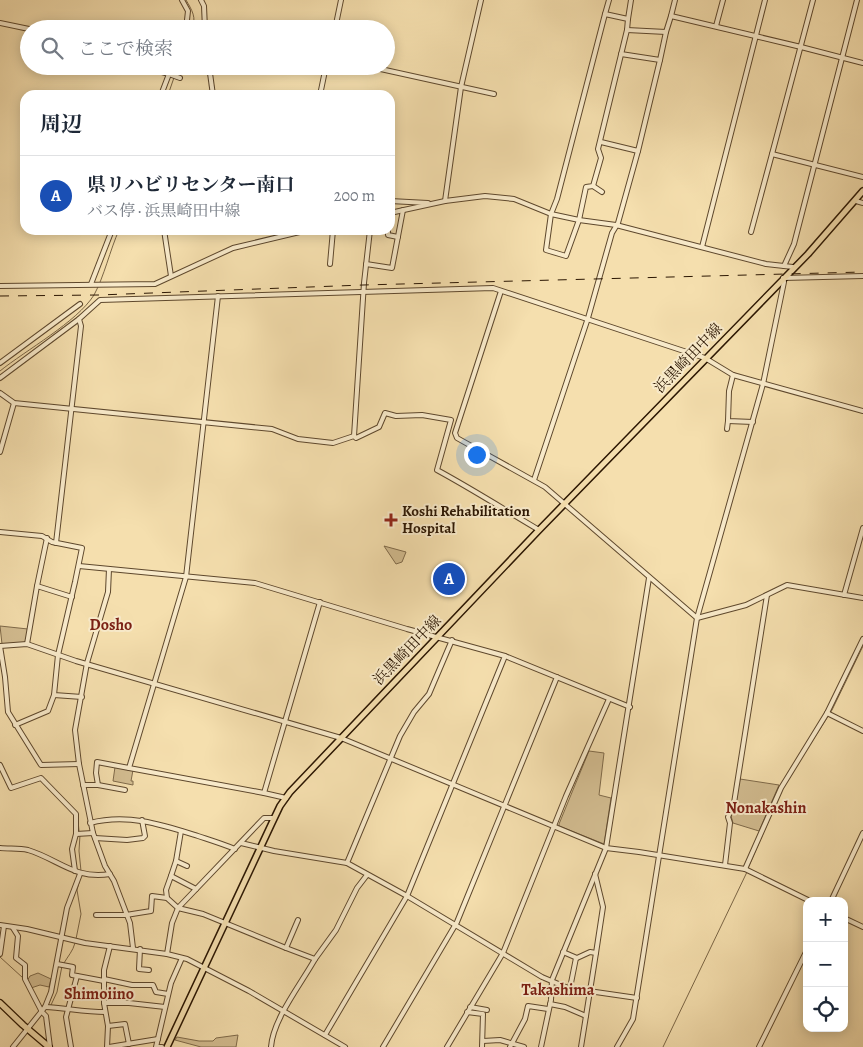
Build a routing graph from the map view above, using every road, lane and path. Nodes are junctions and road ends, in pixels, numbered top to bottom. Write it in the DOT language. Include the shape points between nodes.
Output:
graph roads {
  1 [pos="182,0"];
  2 [pos="201,0"];
  3 [pos="341,0"];
  4 [pos="481,0"];
  5 [pos="609,0"];
  6 [pos="631,0"];
  7 [pos="675,0"];
  8 [pos="723,0"];
  9 [pos="766,0"];
  10 [pos="813,0"];
  11 [pos="857,0"];
  12 [pos="605,14"];
  13 [pos="670,16"];
  14 [pos="628,19"];
  15 [pos="187,20"];
  16 [pos="205,20"];
  17 [pos="337,20"];
  18 [pos="0,23"];
  19 [pos="716,26"];
  20 [pos="20,27"];
  21 [pos="627,30"];
  22 [pos="666,32"];
  23 [pos="756,36"];
  24 [pos="801,47"];
  25 [pos="621,54"];
  26 [pos="842,58"];
  27 [pos="660,60"];
  28 [pos="863,63"];
  29 [pos="395,72"];
  30 [pos="169,75"];
  31 [pos="172,75"];
  32 [pos="211,75"];
  33 [pos="324,75"];
  34 [pos="180,78"];
  35 [pos="462,87"];
  36 [pos="163,90"];
  37 [pos="212,90"];
  38 [pos="321,90"];
  39 [pos="494,94"];
  40 [pos="601,142"];
  41 [pos="638,151"];
  42 [pos="772,154"];
  43 [pos="814,165"];
  44 [pos="863,177"];
  45 [pos="592,186"];
  46 [pos="602,192"];
  47 [pos="863,192"];
  48 [pos="395,201"];
  49 [pos="444,201"];
  50 [pos="856,201"];
  51 [pos="863,203"];
  52 [pos="432,204"];
  53 [pos="403,210"];
  54 [pos="395,212"];
  55 [pos="551,214"];
  56 [pos="579,220"];
  57 [pos="616,225"];
  58 [pos="751,232"];
  59 [pos="110,235"];
  60 [pos="165,235"];
  61 [pos="280,235"];
  62 [pos="333,235"];
  63 [pos="369,235"];
  64 [pos="388,235"];
  65 [pos="398,237"];
  66 [pos="702,248"];
  67 [pos="330,264"];
  68 [pos="366,264"];
  69 [pos="784,266"];
  70 [pos="793,267"];
  71 [pos="171,276"];
  72 [pos="863,276"];
  73 [pos="783,278"];
  74 [pos="91,284"];
  75 [pos="0,286"];
  76 [pos="363,291"];
  77 [pos="501,291"];
  78 [pos="218,296"];
  79 [pos="80,304"];
  80 [pos="588,318"];
  81 [pos="79,320"];
  82 [pos="705,358"];
  83 [pos="0,363"];
  84 [pos="732,375"];
  85 [pos="0,378"];
  86 [pos="764,384"];
  87 [pos="0,392"];
  88 [pos="14,402"];
  89 [pos="72,408"];
  90 [pos="863,411"];
  91 [pos="728,421"];
  92 [pos="204,422"];
  93 [pos="753,422"];
  94 [pos="727,429"];
  95 [pos="354,436"];
  96 [pos="0,452"];
  97 [pos="534,480"];
  98 [pos="564,505"];
  99 [pos="863,528"];
  100 [pos="539,530"];
  101 [pos="0,532"];
  102 [pos="47,538"];
  103 [pos="56,542"];
  104 [pos="79,566"];
  105 [pos="109,569"];
  106 [pos="186,577"];
  107 [pos="649,578"];
  108 [pos="37,586"];
  109 [pos="844,594"];
  110 [pos="766,595"];
  111 [pos="72,597"];
  112 [pos="863,598"];
  113 [pos="320,602"];
  114 [pos="698,618"];
  115 [pos="438,636"];
  116 [pos="863,639"];
  117 [pos="452,640"];
  118 [pos="27,644"];
  119 [pos="0,646"];
  120 [pos="58,655"];
  121 [pos="504,656"];
  122 [pos="87,663"];
  123 [pos="557,677"];
  124 [pos="154,683"];
  125 [pos="54,695"];
  126 [pos="82,697"];
  127 [pos="608,699"];
  128 [pos="630,707"];
  129 [pos="827,712"];
  130 [pos="284,721"];
  131 [pos="15,725"];
  132 [pos="863,730"];
  133 [pos="341,738"];
  134 [pos="391,759"];
  135 [pos="79,764"];
  136 [pos="0,765"];
  137 [pos="129,768"];
  138 [pos="452,784"];
  139 [pos="83,785"];
  140 [pos="98,785"];
  141 [pos="125,790"];
  142 [pos="264,793"];
  143 [pos="286,798"];
  144 [pos="504,805"];
  145 [pos="274,818"];
  146 [pos="142,820"];
  147 [pos="90,823"];
  148 [pos="555,827"];
  149 [pos="181,831"];
  150 [pos="93,833"];
  151 [pos="863,833"];
  152 [pos="76,834"];
  153 [pos="95,838"];
  154 [pos="240,843"];
  155 [pos="0,848"];
  156 [pos="260,848"];
  157 [pos="606,848"];
  158 [pos="235,849"];
  159 [pos="658,855"];
  160 [pos="176,861"];
  161 [pos="347,863"];
  162 [pos="724,865"];
  163 [pos="187,866"];
  164 [pos="745,869"];
  165 [pos="75,871"];
  166 [pos="80,874"];
  167 [pos="110,874"];
  168 [pos="595,874"];
  169 [pos="367,875"];
  170 [pos="171,876"];
  171 [pos="196,889"];
  172 [pos="407,896"];
  173 [pos="833,897"];
  174 [pos="167,898"];
  175 [pos="803,898"];
  176 [pos="178,908"];
  177 [pos="96,915"];
  178 [pos="126,915"];
  179 [pos="298,920"];
  180 [pos="848,920"];
  181 [pos="225,923"];
  182 [pos="455,925"];
  183 [pos="2,926"];
  184 [pos="863,927"];
  185 [pos="13,928"];
  186 [pos="62,937"];
  187 [pos="110,946"];
  188 [pos="133,948"];
  189 [pos="286,948"];
  190 [pos="140,949"];
  191 [pos="563,952"];
  192 [pos="596,952"];
  193 [pos="503,953"];
  194 [pos="0,954"];
  195 [pos="167,954"];
  196 [pos="182,958"];
  197 [pos="576,958"];
  198 [pos="803,958"];
  199 [pos="315,959"];
  200 [pos="57,964"];
  201 [pos="204,967"];
  202 [pos="149,970"];
  203 [pos="77,976"];
  204 [pos="104,980"];
  205 [pos="552,980"];
  206 [pos="570,988"];
  207 [pos="590,991"];
  208 [pos="168,994"];
  209 [pos="637,998"];
  210 [pos="0,1003"];
  211 [pos="104,1003"];
  212 [pos="549,1006"];
  213 [pos="45,1007"];
  214 [pos="165,1007"];
  215 [pos="470,1007"];
  216 [pos="68,1008"];
  217 [pos="487,1010"];
  218 [pos="284,1011"];
  219 [pos="42,1012"];
  220 [pos="105,1012"];
  221 [pos="467,1012"];
  222 [pos="586,1016"];
  223 [pos="108,1026"];
  224 [pos="28,1029"];
  225 [pos="325,1035"];
  226 [pos="158,1039"];
  227 [pos="483,1041"];
  228 [pos="512,1042"];
  229 [pos="129,1044"];
  230 [pos="13,1047"];
  231 [pos="50,1047"];
  232 [pos="71,1047"];
  233 [pos="108,1047"];
  234 [pos="156,1047"];
  235 [pos="162,1047"];
  236 [pos="167,1047"];
  237 [pos="271,1047"];
  238 [pos="345,1047"];
  239 [pos="383,1047"];
  240 [pos="447,1047"];
  241 [pos="482,1047"];
  242 [pos="510,1047"];
  243 [pos="524,1047"];
  244 [pos="541,1047"];
  245 [pos="581,1047"];
  246 [pos="617,1047"];
  247 [pos="759,1047"];
  1 -- 15 [label="street" via="188,11"];
  2 -- 16 [label="street"];
  3 -- 17 [label="street"];
  4 -- 35 [label="street"];
  5 -- 12 [label="street"];
  6 -- 14 [label="street"];
  7 -- 13 [label="street"];
  8 -- 19 [label="street"];
  9 -- 23 [label="street"];
  10 -- 24 [label="street"];
  11 -- 26 [label="street"];
  12 -- 14 [label="street"];
  12 -- 55 [label="street"];
  13 -- 19 [label="street"];
  13 -- 22 [label="street"];
  14 -- 21 [label="street"];
  18 -- 20 [label="street"];
  19 -- 23 [label="street"];
  21 -- 22 [label="street"];
  21 -- 25 [label="street"];
  22 -- 27 [label="street"];
  23 -- 24 [label="street"];
  23 -- 66 [label="street"];
  24 -- 26 [label="street"];
  24 -- 42 [label="street"];
  25 -- 27 [label="street"];
  25 -- 40 [label="street"];
  26 -- 28 [label="street"];
  26 -- 43 [label="street"];
  27 -- 41 [label="street"];
  29 -- 35 [label="street"];
  30 -- 36 [label="street"];
  31 -- 34 [label="street"];
  32 -- 37 [label="street"];
  33 -- 38 [label="street"];
  35 -- 39 [label="street"];
  35 -- 49 [label="street"];
  40 -- 41 [label="street"];
  40 -- 45 [label="street" via="598,149 601,158"];
  41 -- 57 [label="street"];
  42 -- 43 [label="street"];
  42 -- 58 [label="street"];
  43 -- 44 [label="street"];
  43 -- 69 [label="street" via="794,244"];
  45 -- 46 [label="street"];
  45 -- 56 [label="street" via="586,187"];
  47 -- 50 [label="main road, 浜黒崎田中線"];
  48 -- 52 [label="street"];
  49 -- 52 [label="street"];
  49 -- 55 [label="street" via="485,196 514,199"];
  50 -- 51 [label="street"];
  50 -- 70 [label="main road, 浜黒崎田中線"];
  52 -- 53 [label="street"];
  53 -- 54 [label="street"];
  53 -- 65 [label="street"];
  55 -- 56 [label="street"];
  55 -- 56 [label="street" via="546,250 566,256"];
  56 -- 57 [label="street"];
  57 -- 66 [label="street"];
  57 -- 80 [label="street"];
  59 -- 74 [label="street"];
  60 -- 71 [label="street"];
  61 -- 71 [label="street" via="233,248"];
  62 -- 67 [label="street"];
  63 -- 68 [label="street"];
  64 -- 65 [label="street"];
  65 -- 68 [label="street" via="392,268"];
  66 -- 69 [label="street"];
  68 -- 76 [label="street"];
  69 -- 70 [label="street"];
  70 -- 73 [label="main road, 浜黒崎田中線"];
  71 -- 74 [label="street" via="155,284"];
  72 -- 73 [label="street"];
  73 -- 82 [label="main road, 浜黒崎田中線"];
  73 -- 86 [label="street"];
  74 -- 75 [label="street"];
  76 -- 77 [label="street" via="462,288"];
  76 -- 78 [label="street"];
  76 -- 95 [label="street"];
  77 -- 80 [label="street"];
  77 -- 97 [label="street" via="455,433 456,438"];
  78 -- 81 [label="street" via="100,300"];
  78 -- 92 [label="street"];
  79 -- 83 [label="street"];
  80 -- 82 [label="street"];
  80 -- 97 [label="street"];
  81 -- 85 [label="street"];
  81 -- 89 [label="street"];
  82 -- 84 [label="street"];
  82 -- 98 [label="main road, 浜黒崎田中線"];
  84 -- 86 [label="street"];
  84 -- 91 [label="street"];
  86 -- 90 [label="street"];
  86 -- 93 [label="street"];
  87 -- 88 [label="street"];
  88 -- 89 [label="street"];
  88 -- 96 [label="street"];
  89 -- 92 [label="street"];
  89 -- 103 [label="street"];
  91 -- 93 [label="street"];
  91 -- 94 [label="street"];
  92 -- 95 [label="street" via="272,428 298,439 333,443"];
  92 -- 106 [label="street"];
  93 -- 114 [label="street"];
  95 -- 100 [label="street" via="356,438 379,427 385,413 451,420 437,470"];
  97 -- 98 [label="street"];
  98 -- 100 [label="main road, 浜黒崎田中線"];
  98 -- 107 [label="street"];
  99 -- 109 [label="street"];
  100 -- 115 [label="main road, 浜黒崎田中線"];
  101 -- 102 [label="street"];
  102 -- 103 [label="street"];
  102 -- 108 [label="street"];
  103 -- 104 [label="street" via="82,548"];
  104 -- 105 [label="street"];
  104 -- 111 [label="street"];
  105 -- 106 [label="street"];
  105 -- 122 [label="street" via="108,592"];
  106 -- 113 [label="street" via="255,583"];
  106 -- 124 [label="street"];
  107 -- 114 [label="street"];
  107 -- 128 [label="street"];
  108 -- 111 [label="street"];
  108 -- 118 [label="street"];
  109 -- 110 [label="street" via="788,585"];
  109 -- 112 [label="street"];
  110 -- 114 [label="street" via="746,605"];
  110 -- 162 [label="street" via="734,803 728,817"];
  111 -- 120 [label="street"];
  113 -- 115 [label="street"];
  113 -- 130 [label="street"];
  114 -- 159 [label="street"];
  115 -- 117 [label="street"];
  115 -- 133 [label="main road, 浜黒崎田中線"];
  116 -- 129 [label="street"];
  117 -- 121 [label="street"];
  117 -- 134 [label="street" via="429,694 414,712"];
  118 -- 119 [label="street"];
  118 -- 120 [label="street"];
  119 -- 131 [label="street" via="6,708"];
  120 -- 122 [label="street"];
  120 -- 125 [label="street"];
  121 -- 123 [label="street"];
  121 -- 138 [label="street"];
  122 -- 124 [label="street"];
  122 -- 126 [label="street"];
  123 -- 127 [label="street"];
  123 -- 144 [label="street"];
  124 -- 130 [label="street"];
  124 -- 137 [label="street"];
  125 -- 126 [label="street"];
  125 -- 131 [label="street" via="48,711"];
  126 -- 135 [label="street" via="76,730"];
  127 -- 128 [label="street"];
  127 -- 148 [label="street"];
  128 -- 157 [label="street"];
  129 -- 132 [label="street"];
  129 -- 164 [label="street" via="781,788"];
  130 -- 133 [label="street"];
  130 -- 142 [label="street"];
  131 -- 135 [label="street" via="42,765"];
  133 -- 134 [label="street"];
  133 -- 143 [label="main road, 浜黒崎田中線"];
  134 -- 138 [label="street"];
  134 -- 161 [label="street"];
  135 -- 139 [label="street"];
  136 -- 152 [label="street" via="11,788 41,778 76,814"];
  137 -- 140 [label="street" via="97,762"];
  137 -- 142 [label="street"];
  138 -- 144 [label="street"];
  138 -- 172 [label="street"];
  139 -- 140 [label="street"];
  139 -- 147 [label="street"];
  140 -- 141 [label="street"];
  142 -- 143 [label="street"];
  143 -- 145 [label="main road, 浜黒崎田中線"];
  144 -- 148 [label="street"];
  144 -- 182 [label="street"];
  145 -- 154 [label="street" via="264,818"];
  145 -- 156 [label="main road, 浜黒崎田中線"];
  146 -- 147 [label="street" via="112,819"];
  146 -- 149 [label="street"];
  146 -- 153 [label="street" via="143,838"];
  147 -- 150 [label="street"];
  148 -- 157 [label="street"];
  148 -- 193 [label="street"];
  149 -- 158 [label="street"];
  149 -- 160 [label="street"];
  150 -- 152 [label="street"];
  150 -- 153 [label="street"];
  151 -- 173 [label="street"];
  152 -- 165 [label="street" via="72,849"];
  153 -- 167 [label="street"];
  154 -- 156 [label="street"];
  154 -- 158 [label="street"];
  155 -- 165 [label="street" via="27,850"];
  156 -- 161 [label="street"];
  156 -- 181 [label="main road, 浜黒崎田中線"];
  157 -- 159 [label="street"];
  157 -- 168 [label="street"];
  158 -- 171 [label="street"];
  159 -- 162 [label="street"];
  159 -- 209 [label="street"];
  160 -- 163 [label="street"];
  160 -- 170 [label="street"];
  161 -- 169 [label="street"];
  162 -- 164 [label="street"];
  164 -- 175 [label="street"];
  165 -- 166 [label="street"];
  166 -- 167 [label="street"];
  166 -- 186 [label="street" via="70,899"];
  167 -- 178 [label="street"];
  168 -- 191 [label="street"];
  168 -- 192 [label="street" via="603,907"];
  169 -- 172 [label="street"];
  169 -- 199 [label="street" via="336,930"];
  170 -- 171 [label="street"];
  170 -- 174 [label="street"];
  171 -- 176 [label="street"];
  172 -- 182 [label="street"];
  172 -- 225 [label="street"];
  174 -- 176 [label="street"];
  174 -- 178 [label="street" via="152,896 151,911"];
  176 -- 181 [label="street"];
  176 -- 195 [label="street"];
  177 -- 178 [label="street"];
  178 -- 188 [label="street"];
  179 -- 189 [label="street"];
  180 -- 184 [label="street"];
  181 -- 189 [label="street"];
  181 -- 201 [label="main road, 浜黒崎田中線"];
  182 -- 193 [label="street"];
  182 -- 239 [label="street"];
  183 -- 185 [label="street"];
  183 -- 194 [label="street"];
  185 -- 186 [label="street"];
  185 -- 219 [label="street" via="18,936 16,958 25,965 25,979"];
  186 -- 187 [label="street"];
  186 -- 200 [label="street"];
  187 -- 188 [label="street"];
  187 -- 204 [label="street"];
  188 -- 190 [label="street"];
  189 -- 199 [label="street"];
  190 -- 195 [label="street"];
  190 -- 202 [label="street" via="139,969"];
  191 -- 197 [label="street"];
  191 -- 205 [label="street"];
  192 -- 197 [label="street"];
  192 -- 207 [label="street"];
  193 -- 205 [label="street"];
  193 -- 215 [label="street"];
  195 -- 196 [label="street"];
  196 -- 201 [label="street"];
  196 -- 208 [label="street"];
  197 -- 206 [label="street"];
  198 -- 247 [label="street"];
  199 -- 218 [label="street"];
  200 -- 203 [label="street" via="73,968 72,975"];
  200 -- 213 [label="street"];
  201 -- 218 [label="street"];
  201 -- 236 [label="main road, 浜黒崎田中線"];
  203 -- 204 [label="street"];
  203 -- 216 [label="street"];
  204 -- 208 [label="street" via="132,985 153,984 156,992"];
  204 -- 211 [label="street"];
  205 -- 206 [label="street"];
  205 -- 212 [label="street"];
  206 -- 207 [label="street"];
  207 -- 209 [label="street"];
  207 -- 222 [label="street"];
  208 -- 214 [label="street"];
  209 -- 246 [label="street" via="633,1019"];
  210 -- 224 [label="highway"];
  211 -- 214 [label="street"];
  211 -- 220 [label="street"];
  212 -- 222 [label="street" via="565,1007"];
  212 -- 228 [label="street" via="528,1006 525,1019"];
  212 -- 244 [label="street"];
  213 -- 216 [label="street"];
  213 -- 219 [label="street"];
  214 -- 226 [label="street"];
  215 -- 217 [label="street"];
  215 -- 221 [label="street"];
  216 -- 220 [label="street"];
  216 -- 232 [label="street" via="66,1022"];
  218 -- 225 [label="street"];
  218 -- 237 [label="street" via="272,1036"];
  219 -- 224 [label="street"];
  219 -- 231 [label="street" via="46,1016"];
  220 -- 223 [label="street"];
  221 -- 227 [label="street" via="483,1014"];
  221 -- 240 [label="street"];
  222 -- 245 [label="street"];
  223 -- 229 [label="street" via="125,1024"];
  223 -- 233 [label="street"];
  224 -- 230 [label="street"];
  224 -- 231 [label="highway"];
  225 -- 238 [label="street"];
  226 -- 229 [label="street"];
  226 -- 234 [label="street"];
  227 -- 228 [label="street"];
  227 -- 241 [label="street"];
  228 -- 242 [label="street"];
  228 -- 243 [label="street"];
  229 -- 233 [label="street"];
  234 -- 235 [label="street"];
}
